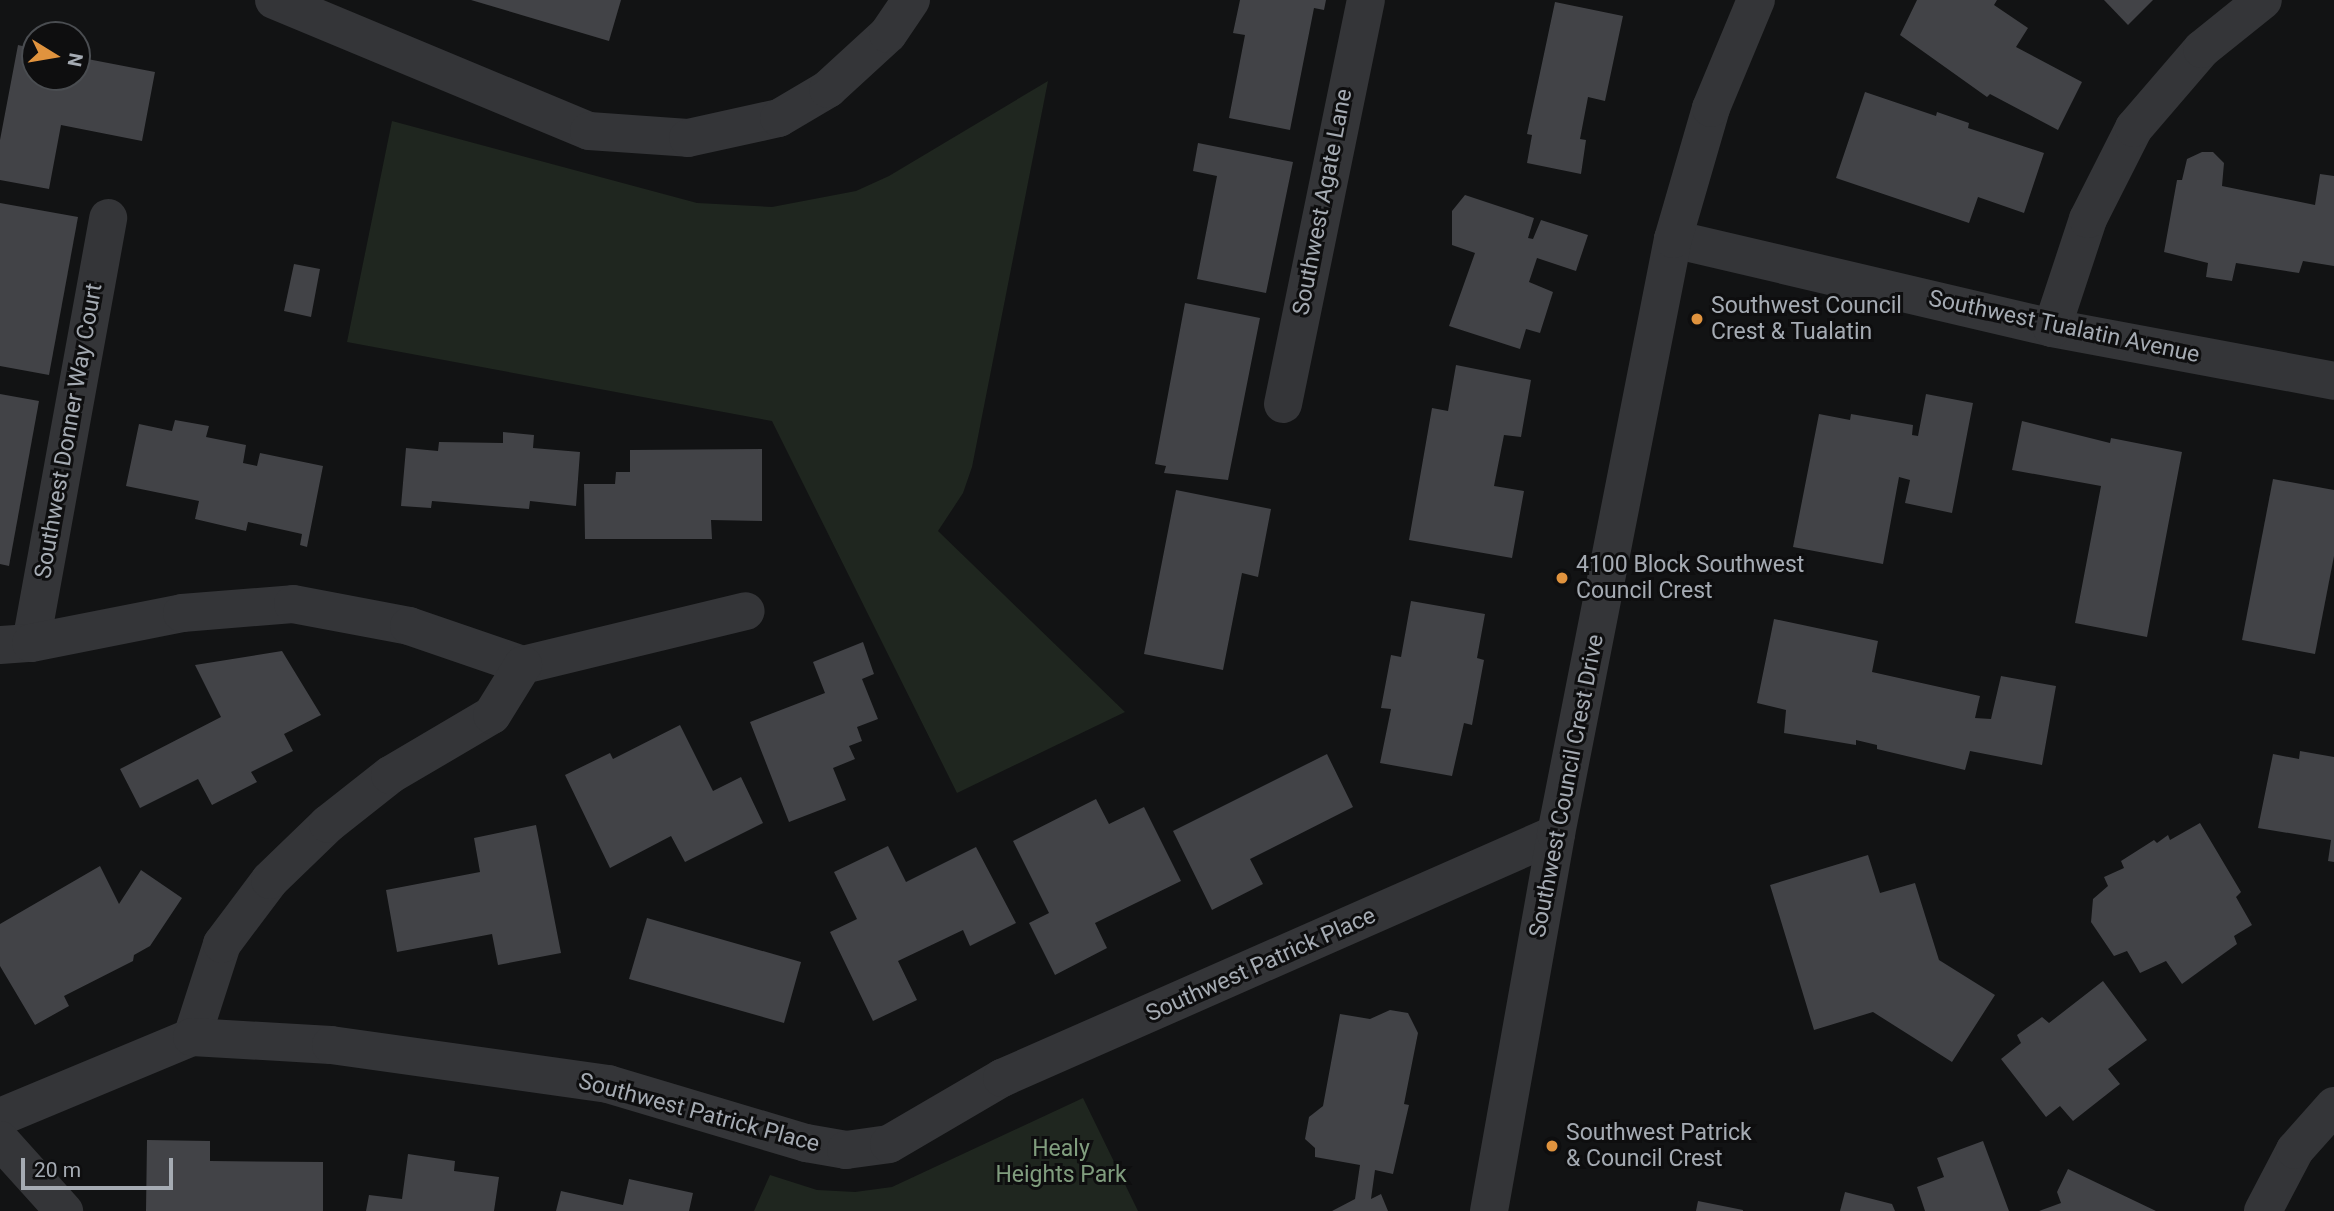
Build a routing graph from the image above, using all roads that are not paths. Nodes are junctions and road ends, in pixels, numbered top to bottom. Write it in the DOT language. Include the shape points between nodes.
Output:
graph roads {
  1 [pos="274,0"];
  2 [pos="911,0"];
  3 [pos="1366,0"];
  4 [pos="1756,0"];
  5 [pos="2263,0"];
  6 [pos="108,218"];
  7 [pos="1673,239"];
  8 [pos="2052,328"];
  9 [pos="2334,381"];
  10 [pos="1283,404"];
  11 [pos="746,611"];
  12 [pos="15,644"];
  13 [pos="523,665"];
  14 [pos="1556,834"];
  15 [pos="192,1037"];
  16 [pos="2334,1106"];
  17 [pos="0,1117"];
  18 [pos="0,1139"];
  19 [pos="1498,1162"];
  20 [pos="64,1211"];
  21 [pos="1489,1211"];
  22 [pos="1515,1211"];
  23 [pos="2263,1211"];
  1 -- 2 [label="street" via="589,131 688,138 779,118 828,89 888,34"];
  3 -- 10 [label="street, Southwest Agate Lane"];
  4 -- 7 [label="street, Southwest Council Crest Drive" via="1711,108"];
  5 -- 8 [label="street" via="2202,49 2134,128 2088,219"];
  6 -- 12 [label="street, Southwest Donner Way Court"];
  7 -- 8 [label="street, Southwest Tualatin Avenue"];
  7 -- 14 [label="street, Southwest Council Crest Drive"];
  8 -- 9 [label="street, Southwest Tualatin Avenue"];
  11 -- 13 [label="street"];
  12 -- 13 [label="street" via="182,613 293,604 409,626"];
  13 -- 15 [label="street" via="492,715 390,775 328,824 270,880 222,944"];
  14 -- 15 [label="street, Southwest Patrick Place" via="1002,1078 889,1144 846,1150 806,1143 608,1084 331,1045"];
  14 -- 19 [label="street, Southwest Council Crest Drive"];
  15 -- 17 [label="street, Southwest Patrick Place"];
  16 -- 23 [label="street" via="2295,1150"];
  18 -- 20 [label="street"];
  19 -- 21 [label="street, Southwest Council Crest Drive"];
  19 -- 22 [label="street"];
}
